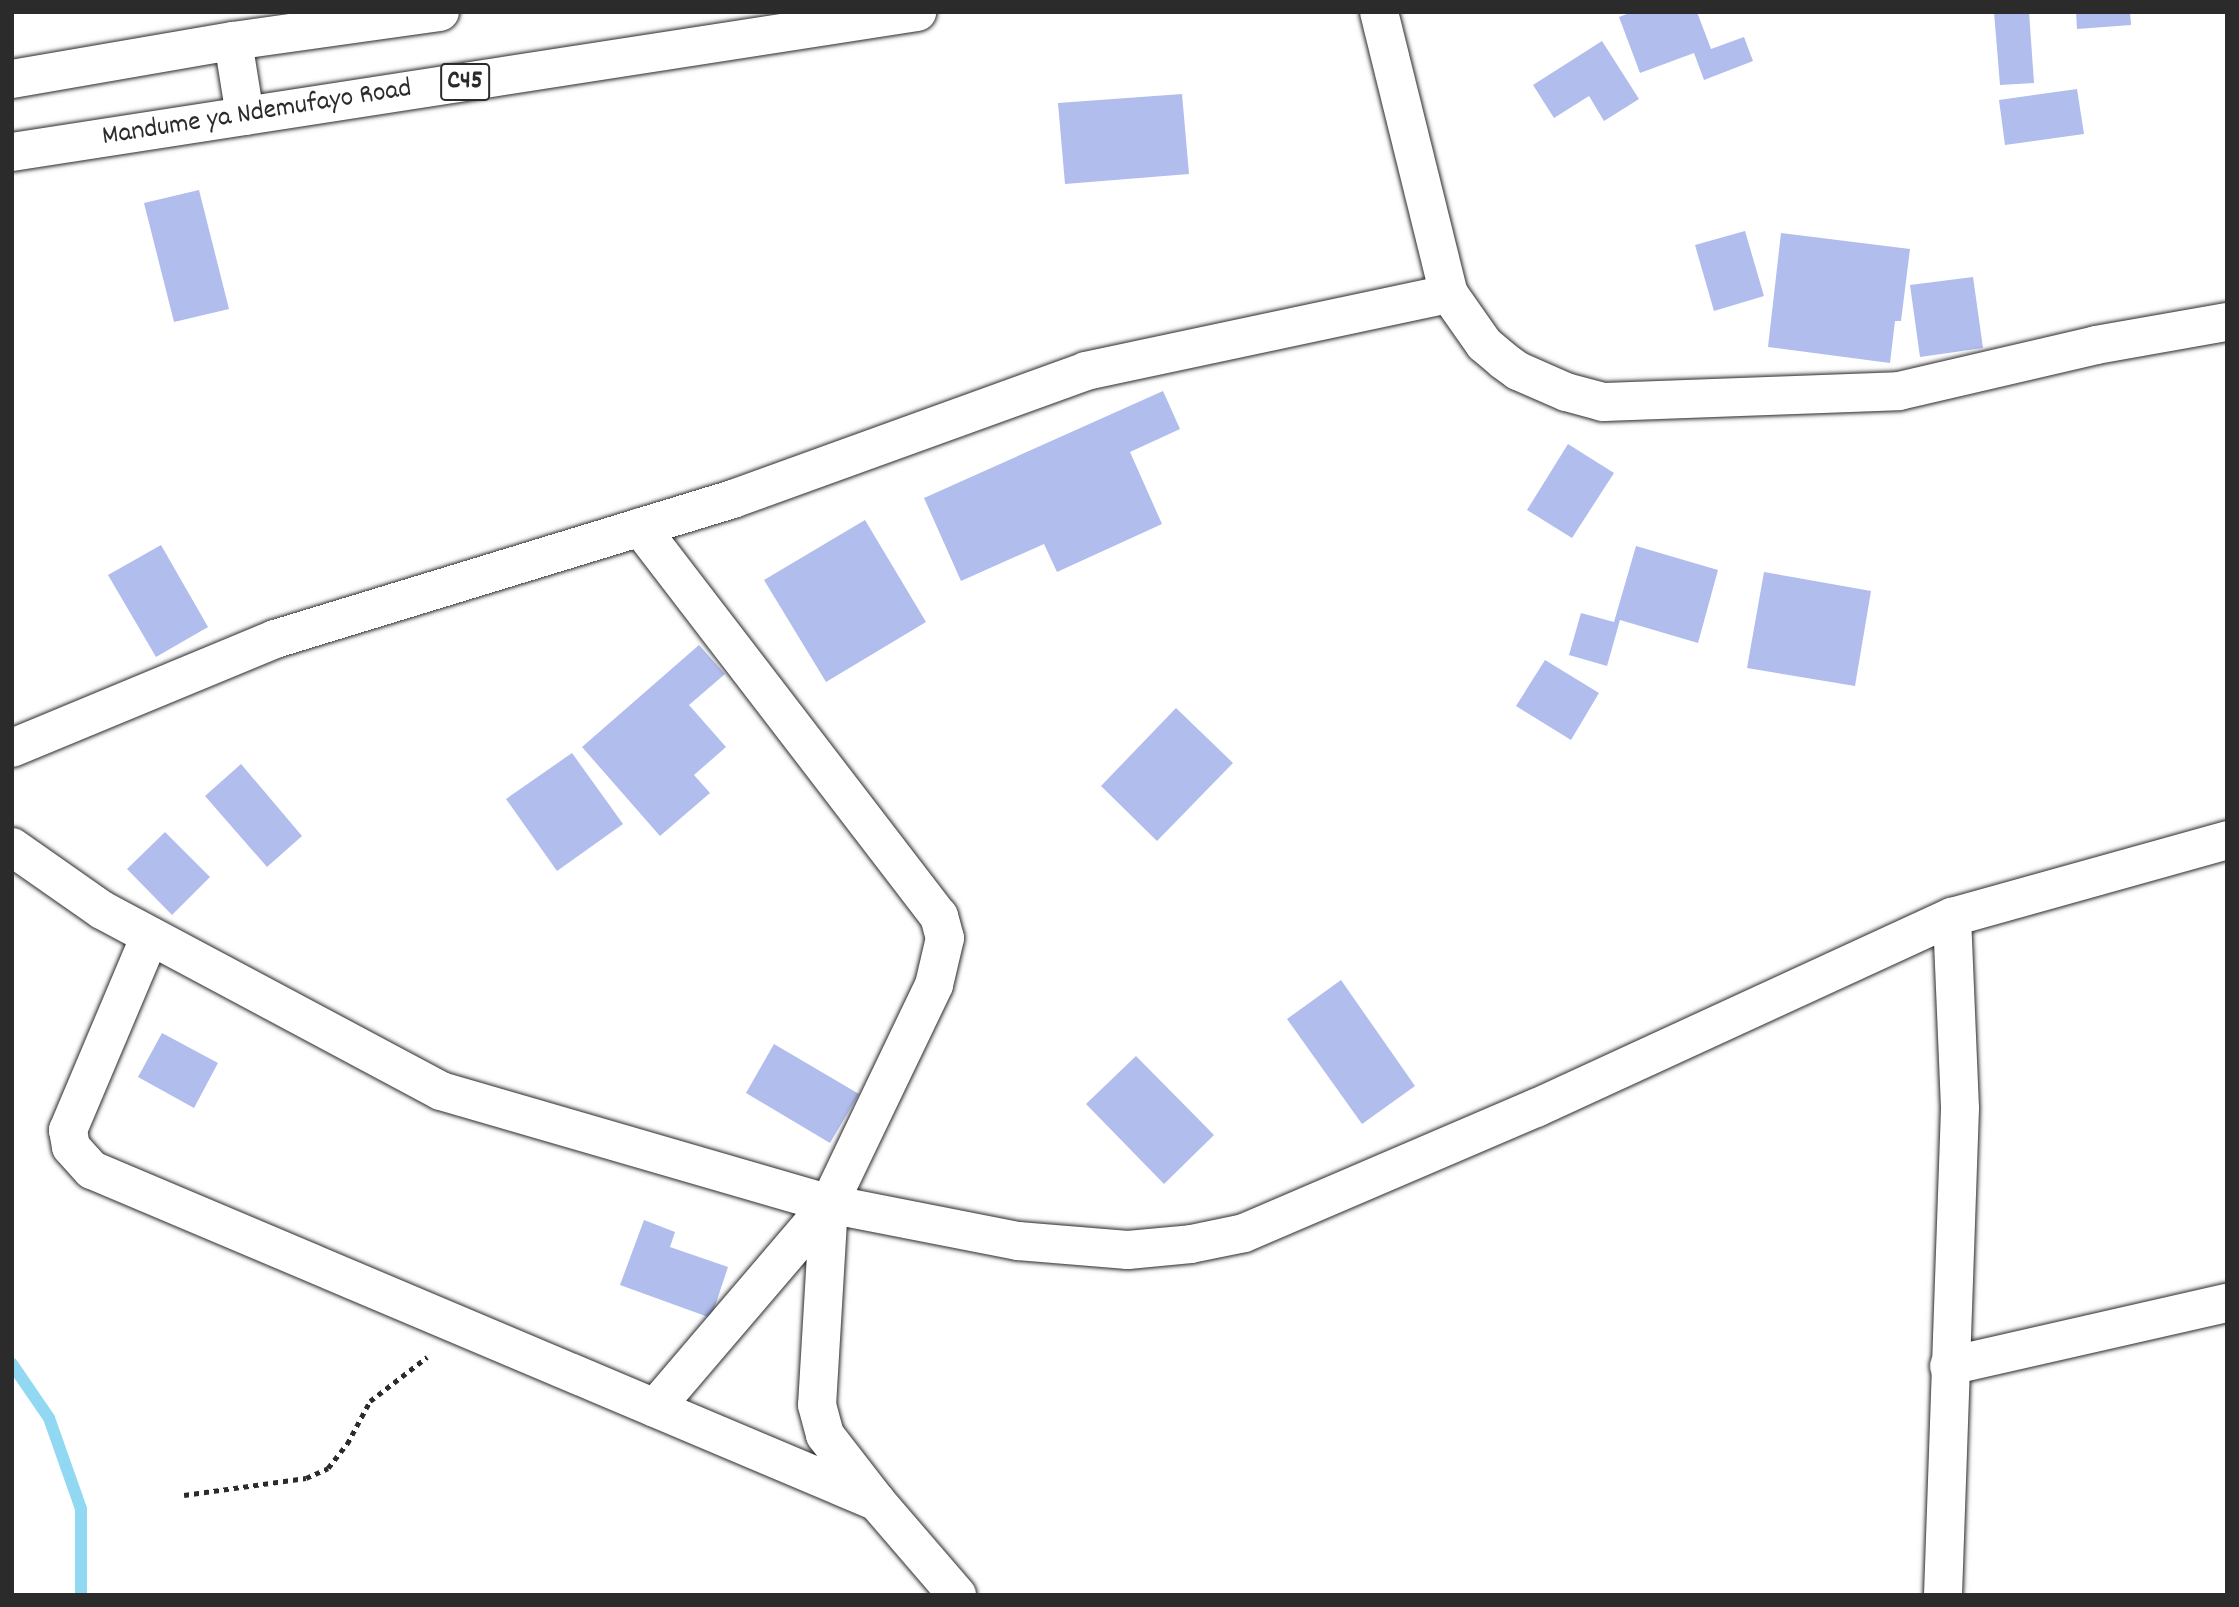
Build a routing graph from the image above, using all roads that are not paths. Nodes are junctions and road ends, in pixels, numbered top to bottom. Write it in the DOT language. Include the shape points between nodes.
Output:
graph roads {
  1 [pos="440,12"];
  2 [pos="918,12"];
  3 [pos="1378,12"];
  4 [pos="233,41"];
  5 [pos="12,79"];
  6 [pos="245,116"];
  7 [pos="12,152"];
  8 [pos="1449,294"];
  9 [pos="2227,321"];
  10 [pos="640,527"];
  11 [pos="12,748"];
  12 [pos="2227,840"];
  13 [pos="12,847"];
  14 [pos="1952,917"];
  15 [pos="150,936"];
  16 [pos="829,1203"];
  17 [pos="2227,1303"];
  18 [pos="1949,1366"];
  19 [pos="655,1408"];
  20 [pos="877,1502"];
  21 [pos="957,1595"];
  22 [pos="1943,1595"];
  1 -- 4 [label="street"];
  2 -- 6 [label="street, Mandume ya Ndemufayo Road / C45"];
  3 -- 8 [label="street"];
  4 -- 5 [label="street"];
  4 -- 6 [label="street"];
  6 -- 7 [label="street, Mandume ya Ndemufayo Road / C45"];
  8 -- 9 [label="street" via="1484,344 1518,371 1603,402 1899,391 2096,345"];
  8 -- 10 [label="street" via="1086,371 733,499"];
  10 -- 11 [label="street" via="275,639"];
  10 -- 16 [label="street" via="939,916 945,938 934,985"];
  12 -- 14 [label="street"];
  13 -- 15 [label="street" via="102,910"];
  14 -- 16 [label="street" via="1536,1108 1244,1233 1128,1250 1018,1241"];
  14 -- 18 [label="street" via="1959,1108"];
  15 -- 16 [label="street" via="441,1091"];
  15 -- 19 [label="street" via="68,1130 71,1147 92,1170"];
  16 -- 19 [label="street"];
  16 -- 20 [label="street" via="817,1405 825,1435"];
  17 -- 18 [label="street"];
  18 -- 22 [label="street"];
  19 -- 20 [label="street"];
  20 -- 21 [label="street"];
}
